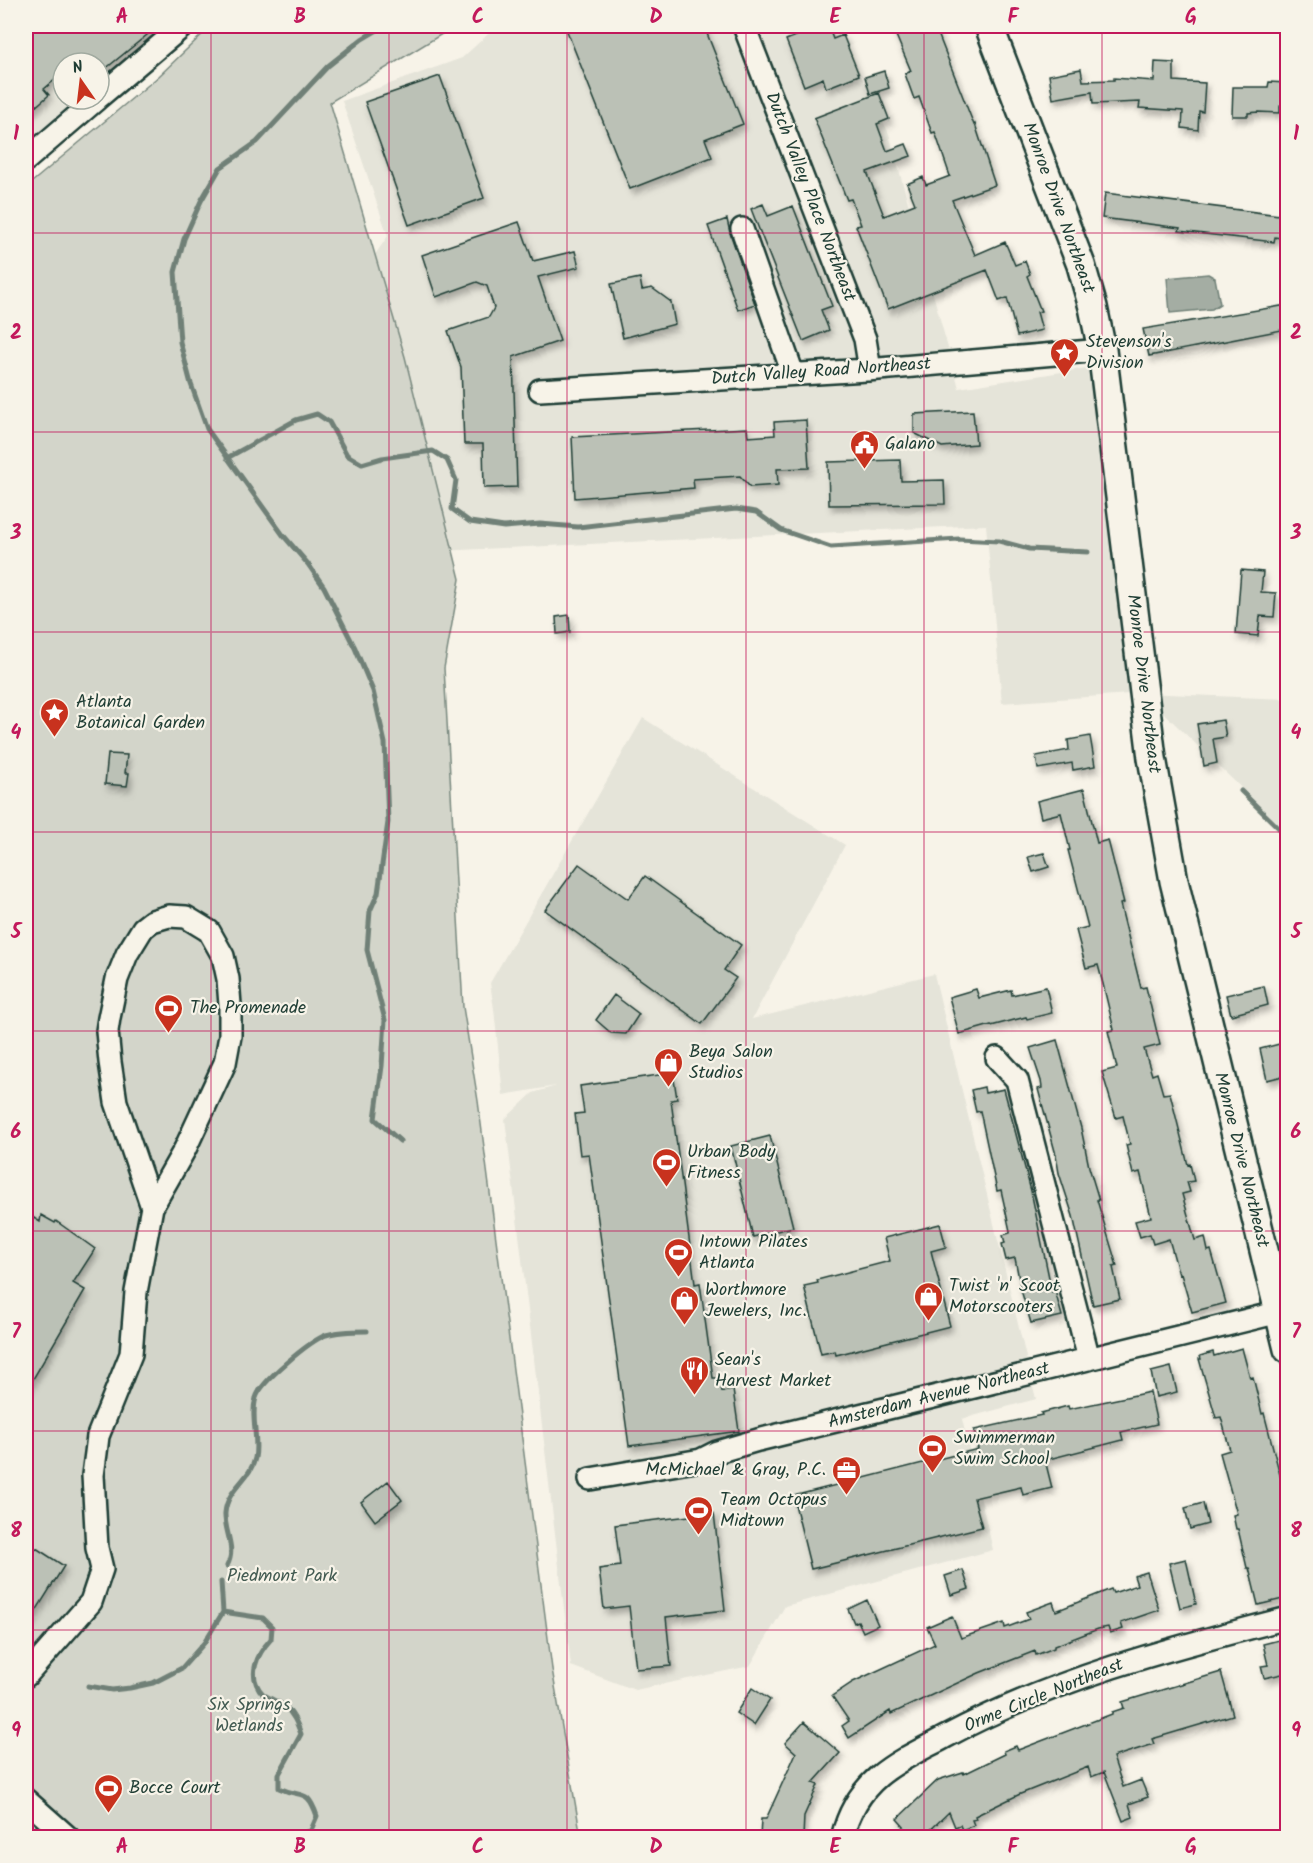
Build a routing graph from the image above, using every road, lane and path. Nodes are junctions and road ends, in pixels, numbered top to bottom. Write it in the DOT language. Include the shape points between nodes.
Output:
graph roads {
  1 [pos="183,26"];
  2 [pos="744,26"];
  3 [pos="989,26"];
  4 [pos="111,87"];
  5 [pos="83,111"];
  6 [pos="26,160"];
  7 [pos="742,229"];
  8 [pos="1102,350"];
  9 [pos="870,370"];
  10 [pos="793,374"];
  11 [pos="540,390"];
  12 [pos="997,1058"];
  13 [pos="152,1207"];
  14 [pos="1283,1311"];
  15 [pos="1287,1349"];
  16 [pos="1089,1359"];
  17 [pos="590,1479"];
  18 [pos="1287,1618"];
  19 [pos="26,1676"];
  20 [pos="26,1800"];
  21 [pos="69,1838"];
  22 [pos="842,1838"];
  1 -- 4 [label="street"];
  2 -- 9 [label="street, Dutch Valley Place Northeast" via="865,339"];
  3 -- 8 [label="main road, Monroe Drive Northeast" via="1081,265"];
  5 -- 6 [label="street"];
  7 -- 10 [label="street"];
  8 -- 9 [label="street, Dutch Valley Road Northeast"];
  8 -- 14 [label="main road, Monroe Drive Northeast" via="1152,758 1172,870"];
  9 -- 10 [label="street, Dutch Valley Road Northeast"];
  10 -- 11 [label="street, Dutch Valley Road Northeast"];
  12 -- 16 [label="street" via="1017,1080"];
  13 -- 13 [label="street" via="210,1099 228,1048 229,997 223,956 209,931 186,917 169,916 143,928 117,979 108,1024 116,1102"];
  13 -- 19 [label="street" via="136,1293 131,1354 101,1428 96,1453 93,1475 102,1569 91,1602"];
  14 -- 15 [label="main road, Monroe Drive Northeast"];
  14 -- 16 [label="street, Amsterdam Avenue Northeast"];
  16 -- 17 [label="street, Amsterdam Avenue Northeast" via="742,1444 700,1460"];
  18 -- 22 [label="street, Orme Circle Northeast" via="1170,1648 1086,1675 962,1728 878,1776 850,1814"];
  20 -- 21 [label="street"];
}
